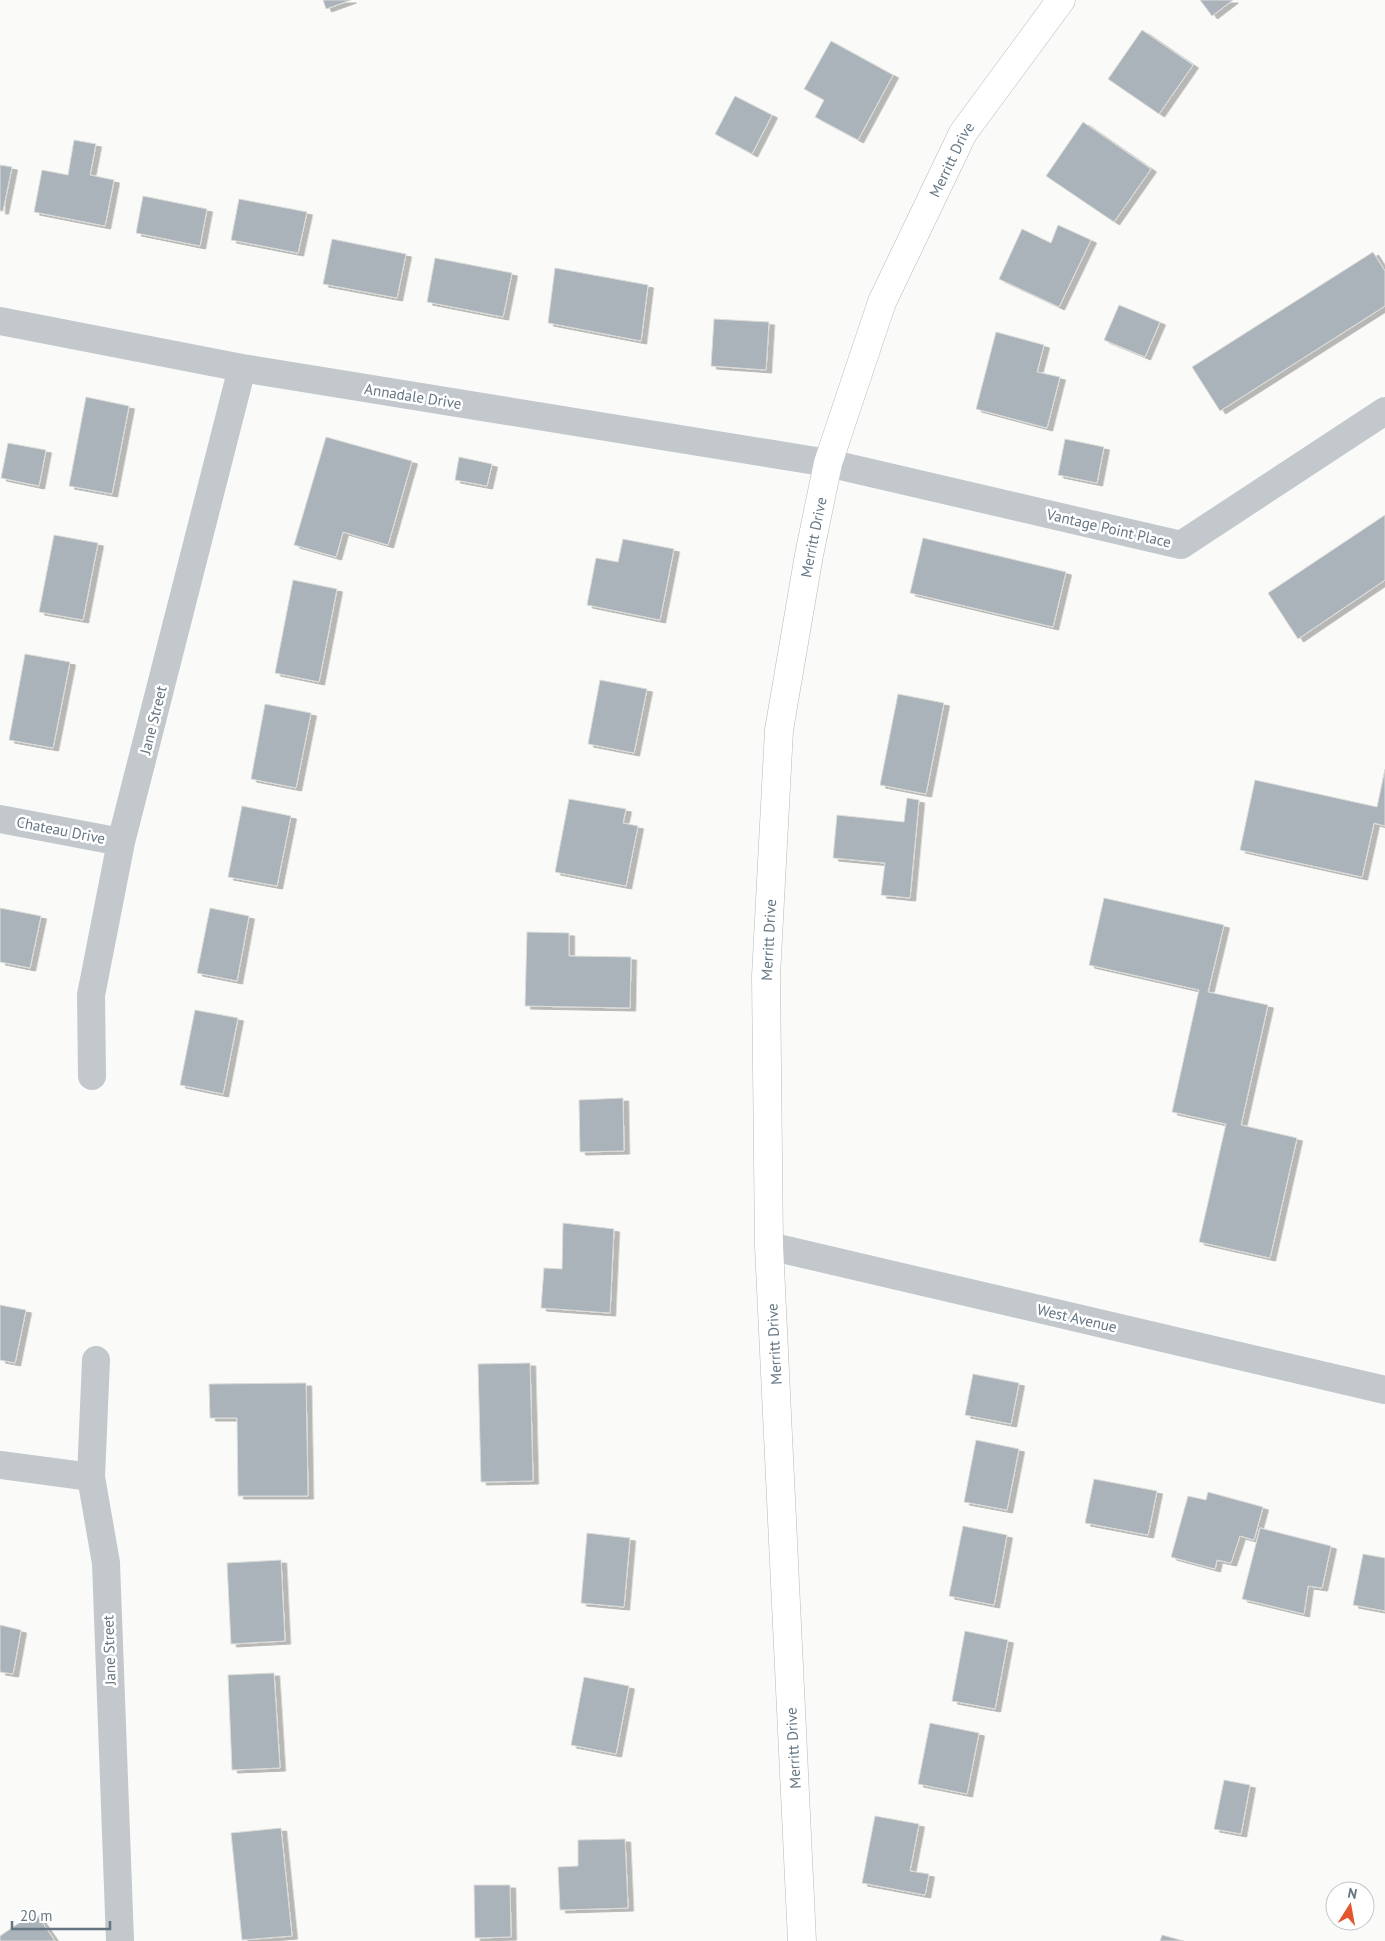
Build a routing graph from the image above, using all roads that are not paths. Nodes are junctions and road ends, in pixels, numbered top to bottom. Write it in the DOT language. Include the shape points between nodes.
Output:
graph roads {
  1 [pos="1061,0"];
  2 [pos="0,321"];
  3 [pos="242,368"];
  4 [pos="1385,412"];
  5 [pos="828,463"];
  6 [pos="0,819"];
  7 [pos="122,842"];
  8 [pos="92,1076"];
  9 [pos="769,1246"];
  10 [pos="96,1360"];
  11 [pos="1385,1390"];
  12 [pos="0,1465"];
  13 [pos="91,1478"];
  14 [pos="120,1941"];
  15 [pos="802,1941"];
  1 -- 5 [label="main road, Merritt Drive" via="963,133 882,302"];
  2 -- 3 [label="street, Annadale Drive"];
  3 -- 5 [label="street, Annadale Drive"];
  3 -- 7 [label="street, Jane Street"];
  4 -- 5 [label="street, Vantage Point Place" via="1181,545"];
  5 -- 9 [label="main road, Merritt Drive" via="780,730 766,976"];
  6 -- 7 [label="street, Chateau Drive"];
  7 -- 8 [label="street, Jane Street" via="91,995"];
  9 -- 11 [label="street, West Avenue"];
  9 -- 15 [label="main road, Merritt Drive"];
  10 -- 13 [label="street, Jane Street"];
  12 -- 13 [label="street"];
  13 -- 14 [label="street, Jane Street" via="106,1563"];
}
